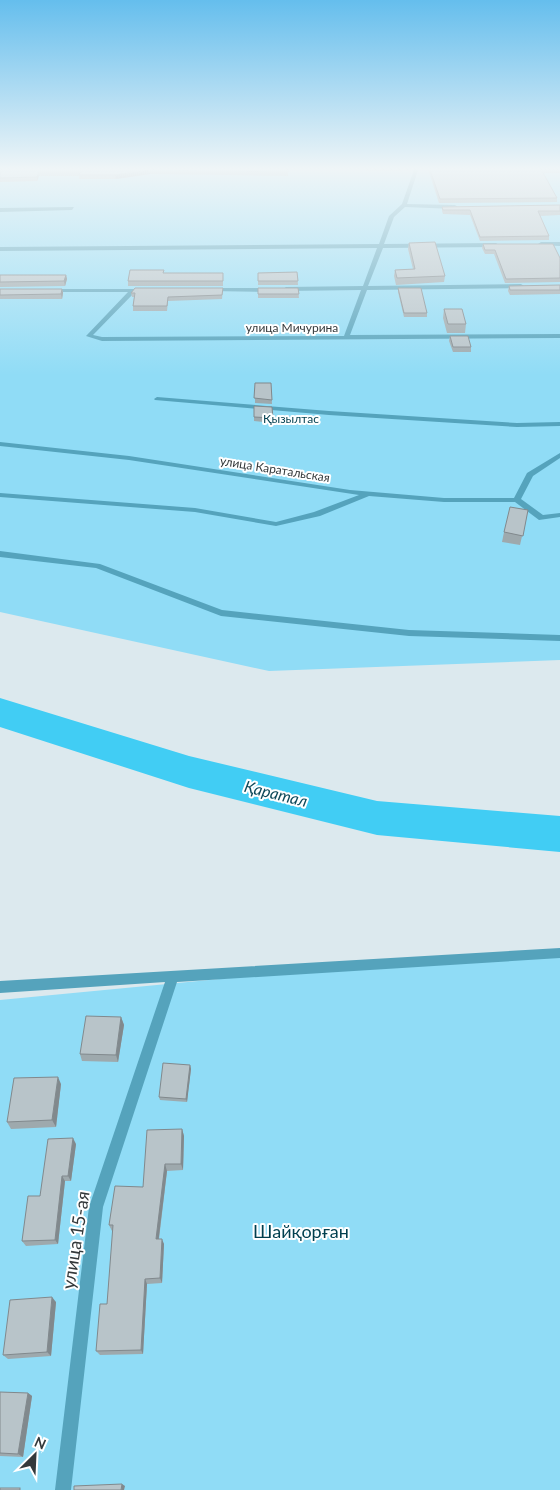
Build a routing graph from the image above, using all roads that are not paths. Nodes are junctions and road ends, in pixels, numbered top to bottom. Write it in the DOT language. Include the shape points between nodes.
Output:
graph roads {
  1 [pos="384,237"];
  2 [pos="530,244"];
  3 [pos="560,244"];
  4 [pos="500,245"];
  5 [pos="381,246"];
  6 [pos="0,249"];
  7 [pos="524,286"];
  8 [pos="364,289"];
  9 [pos="38,290"];
  10 [pos="133,290"];
  11 [pos="150,290"];
  12 [pos="208,290"];
  13 [pos="560,336"];
  14 [pos="346,338"];
  15 [pos="157,399"];
  16 [pos="560,424"];
  17 [pos="0,444"];
  18 [pos="560,455"];
  19 [pos="369,493"];
  20 [pos="0,495"];
  21 [pos="517,500"];
  22 [pos="560,515"];
  23 [pos="0,554"];
  24 [pos="560,638"];
  25 [pos="560,953"];
  26 [pos="173,977"];
  27 [pos="0,987"];
  28 [pos="63,1490"];
  1 -- 5 [label="street"];
  2 -- 3 [label="street"];
  4 -- 5 [label="street"];
  5 -- 6 [label="street"];
  5 -- 8 [label="street"];
  7 -- 8 [label="street"];
  8 -- 12 [label="street"];
  8 -- 14 [label="street"];
  9 -- 10 [label="street"];
  10 -- 11 [label="street"];
  10 -- 14 [label="street, улица Мичурина" via="89,336 102,339"];
  13 -- 14 [label="street, улица Мичурина"];
  15 -- 16 [label="street" via="329,414 517,425"];
  17 -- 19 [label="street, улица Каратальская" via="129,458"];
  18 -- 21 [label="street" via="530,475"];
  19 -- 20 [label="street" via="317,514 276,524 195,510"];
  19 -- 21 [label="street, улица Каратальская" via="444,500"];
  21 -- 22 [label="street" via="542,518"];
  23 -- 24 [label="street" via="97,566 221,613 409,633"];
  25 -- 26 [label="street"];
  26 -- 27 [label="street"];
  26 -- 28 [label="street, улица 15-ая" via="96,1207"];
}
